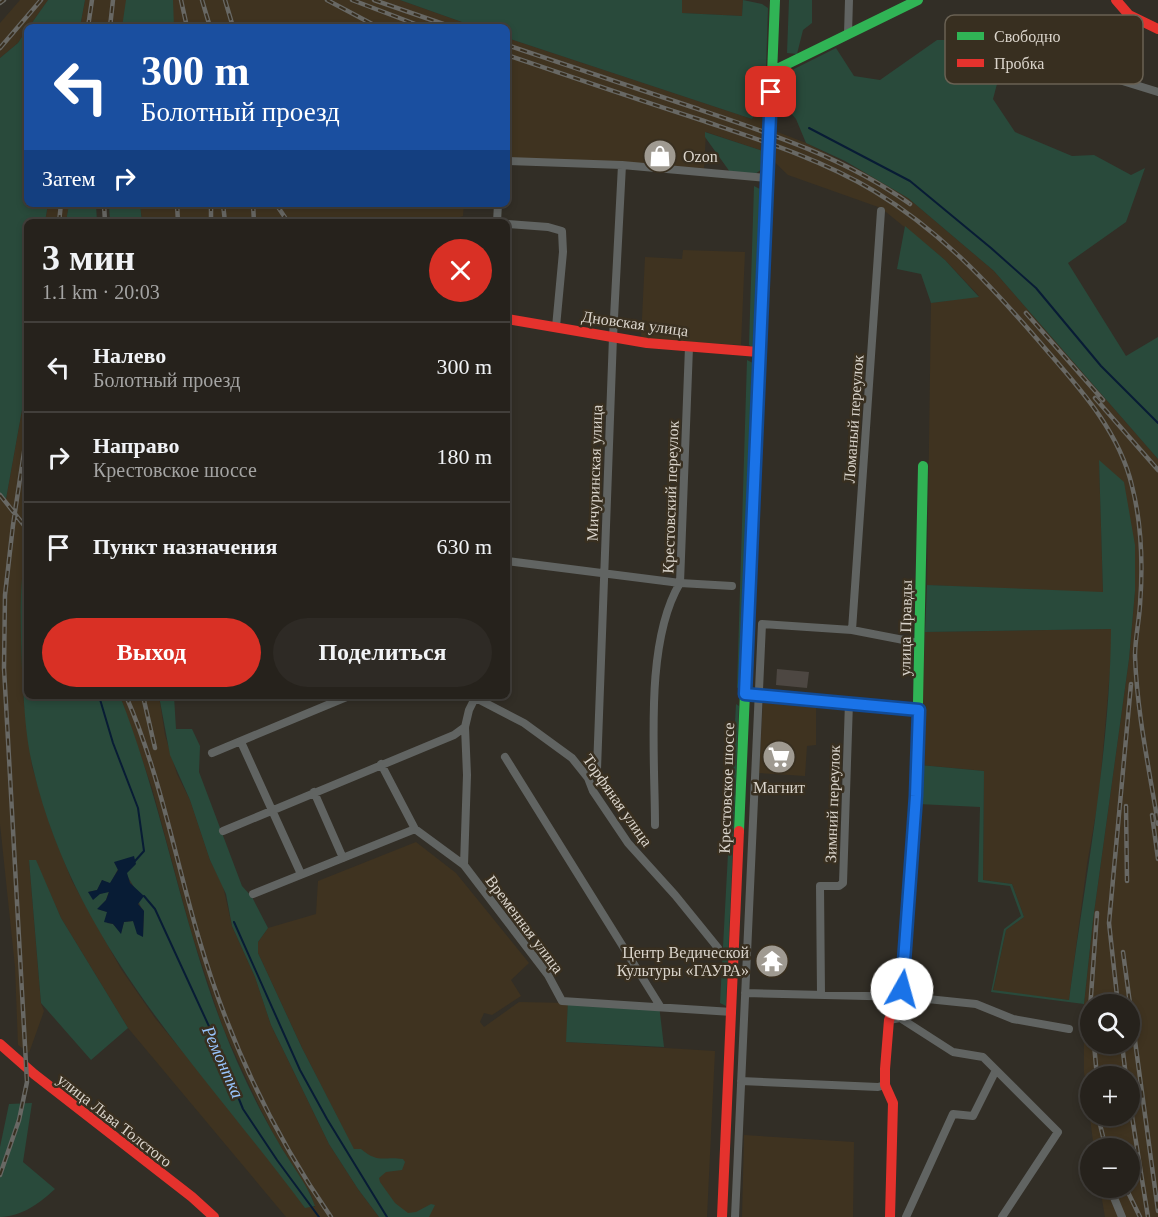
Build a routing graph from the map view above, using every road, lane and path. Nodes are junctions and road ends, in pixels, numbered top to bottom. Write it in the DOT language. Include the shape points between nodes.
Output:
graph roads {
  1 [pos="775,0"];
  2 [pos="849,0"];
  3 [pos="918,0"];
  4 [pos="1116,0"];
  5 [pos="1129,15"];
  6 [pos="1143,22"];
  7 [pos="1158,29"];
  8 [pos="848,34"];
  9 [pos="771,72"];
  10 [pos="1132,84"];
  11 [pos="1158,92"];
  12 [pos="510,161"];
  13 [pos="622,165"];
  14 [pos="766,178"];
  15 [pos="881,211"];
  16 [pos="510,224"];
  17 [pos="510,320"];
  18 [pos="556,327"];
  19 [pos="613,337"];
  20 [pos="689,346"];
  21 [pos="758,352"];
  22 [pos="922,466"];
  23 [pos="510,561"];
  24 [pos="603,572"];
  25 [pos="680,583"];
  26 [pos="732,586"];
  27 [pos="852,630"];
  28 [pos="919,644"];
  29 [pos="745,694"];
  30 [pos="759,694"];
  31 [pos="342,699"];
  32 [pos="473,699"];
  33 [pos="478,699"];
  34 [pos="849,702"];
  35 [pos="919,710"];
  36 [pos="465,727"];
  37 [pos="241,742"];
  38 [pos="212,753"];
  39 [pos="505,757"];
  40 [pos="381,765"];
  41 [pos="588,778"];
  42 [pos="314,792"];
  43 [pos="273,810"];
  44 [pos="654,825"];
  45 [pos="415,829"];
  46 [pos="224,831"];
  47 [pos="343,858"];
  48 [pos="464,865"];
  49 [pos="301,874"];
  50 [pos="253,894"];
  51 [pos="718,948"];
  52 [pos="745,993"];
  53 [pos="821,994"];
  54 [pos="897,998"];
  55 [pos="660,1006"];
  56 [pos="732,1012"];
  57 [pos="889,1020"];
  58 [pos="1069,1029"];
  59 [pos="0,1044"];
  60 [pos="996,1070"];
  61 [pos="741,1081"];
  62 [pos="885,1085"];
  63 [pos="1114,1198"];
  64 [pos="214,1217"];
  65 [pos="722,1217"];
  66 [pos="735,1217"];
  67 [pos="890,1217"];
  68 [pos="906,1217"];
  69 [pos="1002,1217"];
  70 [pos="1122,1217"];
  1 -- 9 [label="main road, Крестовское шоссе"];
  2 -- 8 [label="street"];
  3 -- 8 [label="main road"];
  4 -- 5 [label="main road"];
  6 -- 7 [label="main road"];
  8 -- 9 [label="main road"];
  9 -- 14 [label="main road, Крестовское шоссе"];
  10 -- 11 [label="street"];
  12 -- 13 [label="street"];
  13 -- 14 [label="street"];
  13 -- 19 [label="street, Мичуринская улица"];
  14 -- 21 [label="main road, Крестовское шоссе"];
  15 -- 27 [label="street, Ломаный переулок"];
  16 -- 18 [label="street" via="562,231"];
  17 -- 18 [label="main road, Дновская улица"];
  18 -- 19 [label="main road, Дновская улица"];
  19 -- 20 [label="main road, Дновская улица"];
  19 -- 24 [label="street, Мичуринская улица"];
  20 -- 21 [label="main road, Дновская улица"];
  20 -- 25 [label="street, Крестовский переулок"];
  21 -- 29 [label="main road, Крестовское шоссе"];
  22 -- 28 [label="main road, улица Правды"];
  23 -- 24 [label="street"];
  24 -- 25 [label="street"];
  24 -- 41 [label="street, Мичуринская улица" via="597,769"];
  25 -- 26 [label="street"];
  25 -- 44 [label="street, Крестовский переулок" via="671,598 656,659"];
  27 -- 28 [label="street"];
  27 -- 30 [label="street" via="762,624"];
  28 -- 35 [label="main road, улица Правды"];
  29 -- 30 [label="street"];
  29 -- 56 [label="main road, Крестовское шоссе"];
  30 -- 34 [label="street"];
  30 -- 52 [label="street"];
  31 -- 37 [label="street"];
  32 -- 36 [label="street"];
  33 -- 41 [label="street, Торфяная улица" via="551,741"];
  34 -- 35 [label="street"];
  34 -- 53 [label="street, Зимний переулок" via="843,883 820,886"];
  35 -- 54 [label="main road, улица Правды" via="904,977"];
  36 -- 40 [label="street"];
  36 -- 48 [label="street"];
  37 -- 38 [label="street"];
  37 -- 43 [label="street"];
  39 -- 55 [label="street"];
  40 -- 42 [label="street"];
  40 -- 45 [label="street"];
  41 -- 51 [label="street, Торфяная улица" via="628,843"];
  42 -- 43 [label="street"];
  42 -- 47 [label="street"];
  43 -- 46 [label="street"];
  43 -- 49 [label="street"];
  45 -- 47 [label="street"];
  45 -- 48 [label="street"];
  47 -- 49 [label="street"];
  48 -- 55 [label="street, Временная улица" via="548,975 562,1001"];
  49 -- 50 [label="street"];
  52 -- 53 [label="street"];
  52 -- 61 [label="street"];
  53 -- 54 [label="street"];
  54 -- 57 [label="main road, улица Правды"];
  54 -- 58 [label="street" via="976,1004 1013,1020"];
  55 -- 56 [label="street, Временная улица"];
  56 -- 65 [label="main road, Крестовское шоссе"];
  57 -- 60 [label="street" via="900,1018 953,1052 983,1057"];
  57 -- 62 [label="main road, улица Правды"];
  59 -- 64 [label="main road, улица Льва Толстого"];
  60 -- 68 [label="street" via="973,1116 953,1114"];
  60 -- 69 [label="street" via="1058,1132"];
  61 -- 62 [label="street"];
  61 -- 66 [label="street"];
  62 -- 67 [label="main road, улица Правды" via="893,1102"];
  63 -- 70 [label="street"];
}
